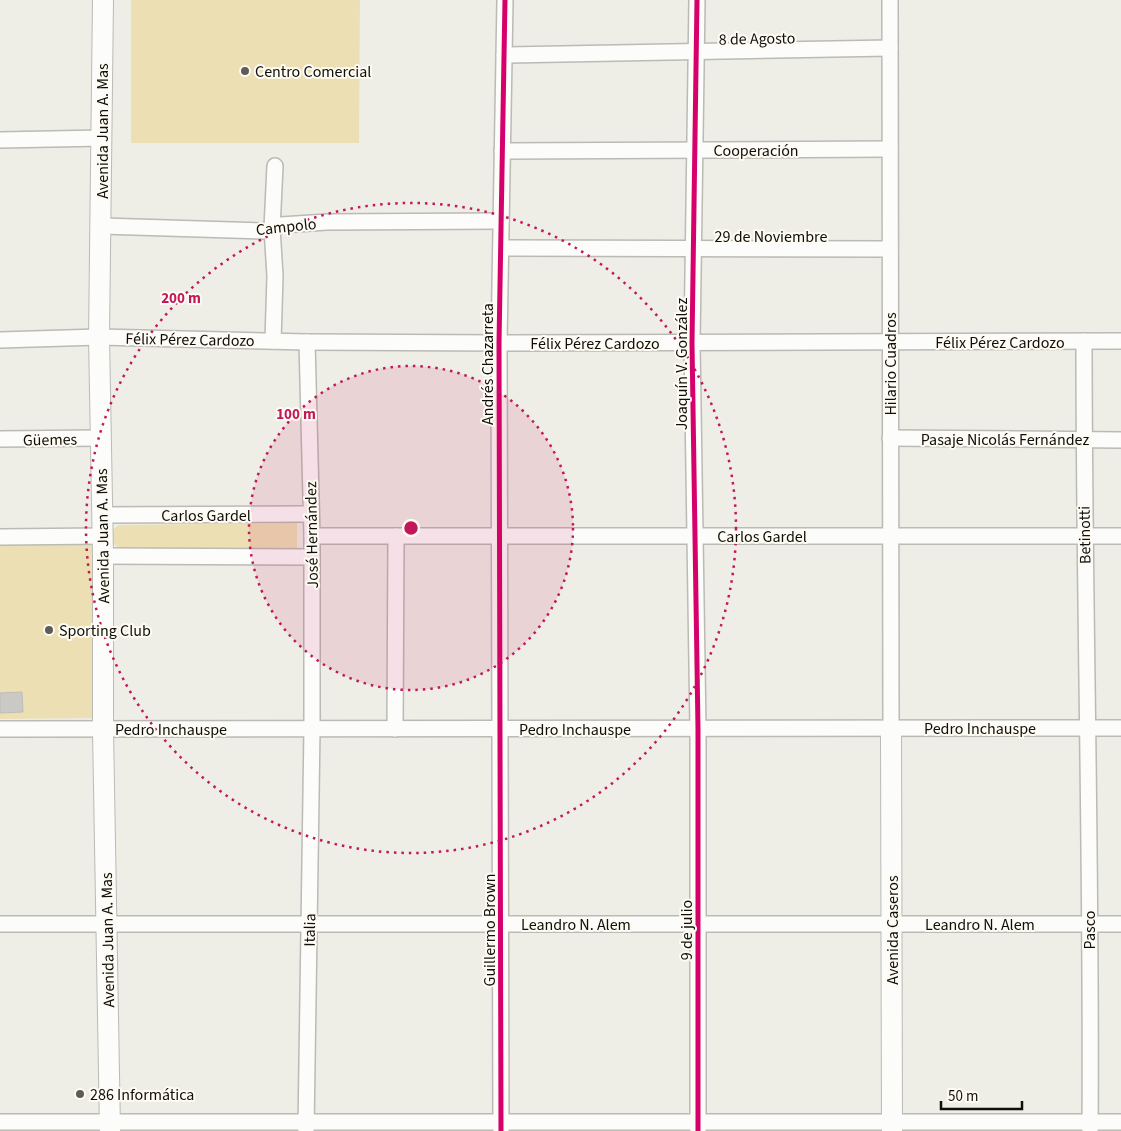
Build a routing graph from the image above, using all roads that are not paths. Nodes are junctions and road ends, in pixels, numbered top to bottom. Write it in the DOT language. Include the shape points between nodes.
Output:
graph roads {
  1 [pos="104,0"];
  2 [pos="505,0"];
  3 [pos="697,0"];
  4 [pos="890,0"];
  5 [pos="890,48"];
  6 [pos="696,51"];
  7 [pos="504,55"];
  8 [pos="103,138"];
  9 [pos="0,140"];
  10 [pos="890,149"];
  11 [pos="695,150"];
  12 [pos="502,151"];
  13 [pos="275,166"];
  14 [pos="501,221"];
  15 [pos="102,226"];
  16 [pos="272,228"];
  17 [pos="501,248"];
  18 [pos="693,248"];
  19 [pos="890,249"];
  20 [pos="99,338"];
  21 [pos="0,340"];
  22 [pos="273,341"];
  23 [pos="1084,341"];
  24 [pos="1121,341"];
  25 [pos="308,342"];
  26 [pos="692,342"];
  27 [pos="890,342"];
  28 [pos="499,343"];
  29 [pos="100,438"];
  30 [pos="890,438"];
  31 [pos="0,439"];
  32 [pos="1084,439"];
  33 [pos="1121,440"];
  34 [pos="311,514"];
  35 [pos="102,516"];
  36 [pos="312,536"];
  37 [pos="396,536"];
  38 [pos="500,536"];
  39 [pos="695,536"];
  40 [pos="890,536"];
  41 [pos="1084,536"];
  42 [pos="1121,536"];
  43 [pos="0,537"];
  44 [pos="103,546"];
  45 [pos="312,557"];
  46 [pos="1088,728"];
  47 [pos="1121,728"];
  48 [pos="0,729"];
  49 [pos="103,729"];
  50 [pos="312,729"];
  51 [pos="395,729"];
  52 [pos="500,729"];
  53 [pos="698,729"];
  54 [pos="891,729"];
  55 [pos="0,924"];
  56 [pos="107,924"];
  57 [pos="309,924"];
  58 [pos="501,924"];
  59 [pos="699,924"];
  60 [pos="892,924"];
  61 [pos="1089,924"];
  62 [pos="1121,924"];
  63 [pos="0,1122"];
  64 [pos="1121,1122"];
  65 [pos="501,1126"];
  66 [pos="698,1126"];
  67 [pos="892,1126"];
  68 [pos="1090,1126"];
  69 [pos="110,1127"];
  70 [pos="306,1127"];
  1 -- 8 [label="main road, Avenida Juan A. Mas"];
  2 -- 7 [label="street, Andrés Chazarreta"];
  3 -- 6 [label="street, Joaquín V. González"];
  4 -- 5 [label="street, Hilario Cuadros"];
  5 -- 6 [label="street, 8 de Agosto"];
  5 -- 10 [label="street, Hilario Cuadros"];
  6 -- 7 [label="street, 8 de Agosto"];
  6 -- 11 [label="street, Joaquín V. González"];
  7 -- 12 [label="street, Andrés Chazarreta"];
  8 -- 9 [label="street"];
  8 -- 15 [label="main road, Avenida Juan A. Mas"];
  10 -- 11 [label="street, Cooperación"];
  10 -- 19 [label="street, Hilario Cuadros"];
  11 -- 12 [label="street, Cooperación"];
  11 -- 18 [label="street, Joaquín V. González"];
  12 -- 14 [label="street, Andrés Chazarreta"];
  13 -- 16 [label="street"];
  14 -- 16 [label="street, Campolo" via="327,222"];
  14 -- 17 [label="street, Andrés Chazarreta"];
  15 -- 16 [label="street, Campolo" via="264,231"];
  15 -- 20 [label="main road, Avenida Juan A. Mas"];
  16 -- 22 [label="street" via="275,276"];
  17 -- 18 [label="street, 29 de Noviembre"];
  17 -- 28 [label="street, Andrés Chazarreta"];
  18 -- 19 [label="street, 29 de Noviembre"];
  18 -- 26 [label="street, Joaquín V. González"];
  19 -- 27 [label="street, Hilario Cuadros"];
  20 -- 21 [label="street, Félix Pérez Cardozo"];
  20 -- 22 [label="street, Félix Pérez Cardozo"];
  20 -- 29 [label="main road, Avenida Juan A. Mas"];
  22 -- 25 [label="street, Félix Pérez Cardozo"];
  23 -- 24 [label="street, Félix Pérez Cardozo"];
  23 -- 27 [label="street, Félix Pérez Cardozo"];
  23 -- 32 [label="street, Betinotti"];
  25 -- 28 [label="street, Félix Pérez Cardozo"];
  25 -- 34 [label="street, José Hernández"];
  26 -- 27 [label="street, Félix Pérez Cardozo"];
  26 -- 28 [label="street, Félix Pérez Cardozo"];
  26 -- 39 [label="street, Joaquín V. González"];
  27 -- 30 [label="street, Hilario Cuadros"];
  28 -- 38 [label="street, Andrés Chazarreta"];
  29 -- 31 [label="street, Güemes"];
  29 -- 35 [label="main road, Avenida Juan A. Mas"];
  30 -- 32 [label="street, Pasaje Nicolás Fernández"];
  30 -- 40 [label="street, Hilario Cuadros"];
  32 -- 33 [label="street, Pasaje Nicolás Fernández"];
  32 -- 41 [label="street, Betinotti"];
  34 -- 35 [label="street, Carlos Gardel"];
  34 -- 36 [label="street, José Hernández"];
  35 -- 44 [label="main road, Avenida Juan A. Mas"];
  36 -- 37 [label="street, Carlos Gardel"];
  36 -- 45 [label="street, José Hernández"];
  37 -- 38 [label="street, Carlos Gardel"];
  37 -- 51 [label="street"];
  38 -- 39 [label="street, Carlos Gardel"];
  38 -- 52 [label="street, Andrés Chazarreta"];
  39 -- 40 [label="street, Carlos Gardel"];
  39 -- 53 [label="street, Joaquín V. González"];
  40 -- 41 [label="street, Carlos Gardel"];
  40 -- 54 [label="street, Hilario Cuadros"];
  41 -- 42 [label="street, Carlos Gardel"];
  41 -- 46 [label="street, Betinotti"];
  43 -- 44 [label="street"];
  44 -- 45 [label="street"];
  44 -- 49 [label="main road, Avenida Juan A. Mas"];
  45 -- 50 [label="street, José Hernández"];
  46 -- 47 [label="street, Pedro Inchauspe"];
  46 -- 54 [label="street, Pedro Inchauspe"];
  46 -- 61 [label="street, Pasco"];
  48 -- 49 [label="street, Pedro Inchauspe"];
  49 -- 50 [label="street, Pedro Inchauspe"];
  49 -- 56 [label="main road, Avenida Juan A. Mas"];
  50 -- 51 [label="street, Pedro Inchauspe"];
  50 -- 57 [label="street, Italia"];
  51 -- 52 [label="street, Pedro Inchauspe"];
  52 -- 53 [label="street, Pedro Inchauspe"];
  52 -- 58 [label="street, Guillermo Brown"];
  53 -- 54 [label="street, Pedro Inchauspe"];
  53 -- 59 [label="street, 9 de julio"];
  54 -- 60 [label="main road, Avenida Caseros"];
  55 -- 56 [label="street, Leandro N. Alem"];
  56 -- 57 [label="street, Leandro N. Alem"];
  56 -- 69 [label="main road, Avenida Juan A. Mas"];
  57 -- 58 [label="street, Leandro N. Alem"];
  57 -- 70 [label="street, Italia"];
  58 -- 59 [label="street, Leandro N. Alem"];
  58 -- 65 [label="street, Guillermo Brown"];
  59 -- 60 [label="street, Leandro N. Alem"];
  59 -- 66 [label="street, 9 de julio"];
  60 -- 61 [label="street, Leandro N. Alem"];
  60 -- 67 [label="main road, Avenida Caseros"];
  61 -- 62 [label="street, Leandro N. Alem"];
  61 -- 68 [label="street, Pasco"];
  63 -- 69 [label="street"];
  64 -- 68 [label="street"];
  65 -- 66 [label="street"];
  65 -- 70 [label="street"];
  66 -- 67 [label="street"];
  67 -- 68 [label="street"];
  69 -- 70 [label="street"];
}
